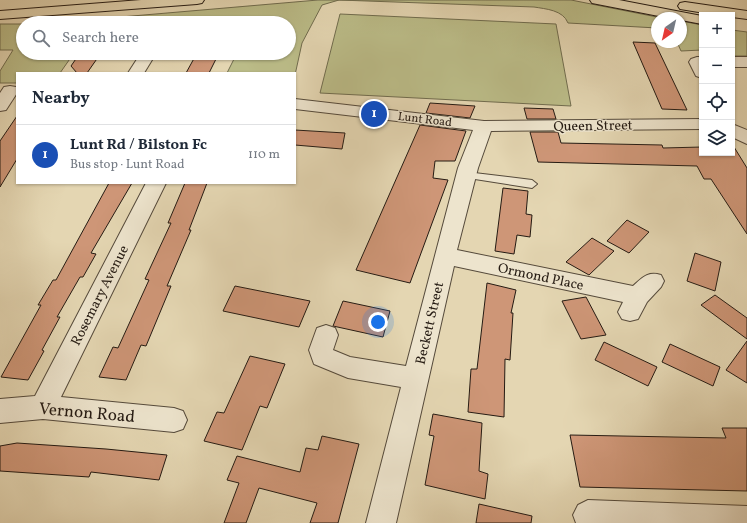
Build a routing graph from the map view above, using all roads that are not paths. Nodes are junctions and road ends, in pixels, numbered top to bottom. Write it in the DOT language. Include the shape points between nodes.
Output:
graph roads {
  1 [pos="54,0"];
  2 [pos="197,0"];
  3 [pos="597,0"];
  4 [pos="659,0"];
  5 [pos="0,8"];
  6 [pos="747,15"];
  7 [pos="699,19"];
  8 [pos="735,25"];
  9 [pos="747,27"];
  10 [pos="144,60"];
  11 [pos="735,62"];
  12 [pos="747,62"];
  13 [pos="137,72"];
  14 [pos="9,91"];
  15 [pos="296,104"];
  16 [pos="0,106"];
  17 [pos="699,124"];
  18 [pos="484,126"];
  19 [pos="466,175"];
  20 [pos="155,184"];
  21 [pos="532,184"];
  22 [pos="445,256"];
  23 [pos="641,296"];
  24 [pos="326,335"];
  25 [pos="416,379"];
  26 [pos="43,407"];
  27 [pos="0,411"];
  28 [pos="174,420"];
  29 [pos="588,515"];
  30 [pos="738,522"];
  31 [pos="381,523"];
  1 -- 5 [label="highway"];
  2 -- 5 [label="highway"];
  3 -- 7 [label="highway"];
  4 -- 6 [label="highway"];
  8 -- 9 [label="highway"];
  10 -- 13 [label="street"];
  11 -- 12 [label="street"];
  14 -- 16 [label="street"];
  15 -- 18 [label="street, Lunt Road"];
  17 -- 18 [label="street, Queen Street"];
  18 -- 19 [label="street, Beckett Street"];
  19 -- 21 [label="lane"];
  19 -- 22 [label="street, Beckett Street"];
  20 -- 26 [label="street, Rosemary Avenue"];
  22 -- 23 [label="street, Ormond Place"];
  22 -- 25 [label="street, Beckett Street"];
  24 -- 25 [label="street" via="321,350 323,357 348,367"];
  25 -- 31 [label="street, Beckett Street"];
  26 -- 27 [label="street, Vernon Road"];
  26 -- 28 [label="street, Vernon Road"];
  29 -- 30 [label="street"];
}
